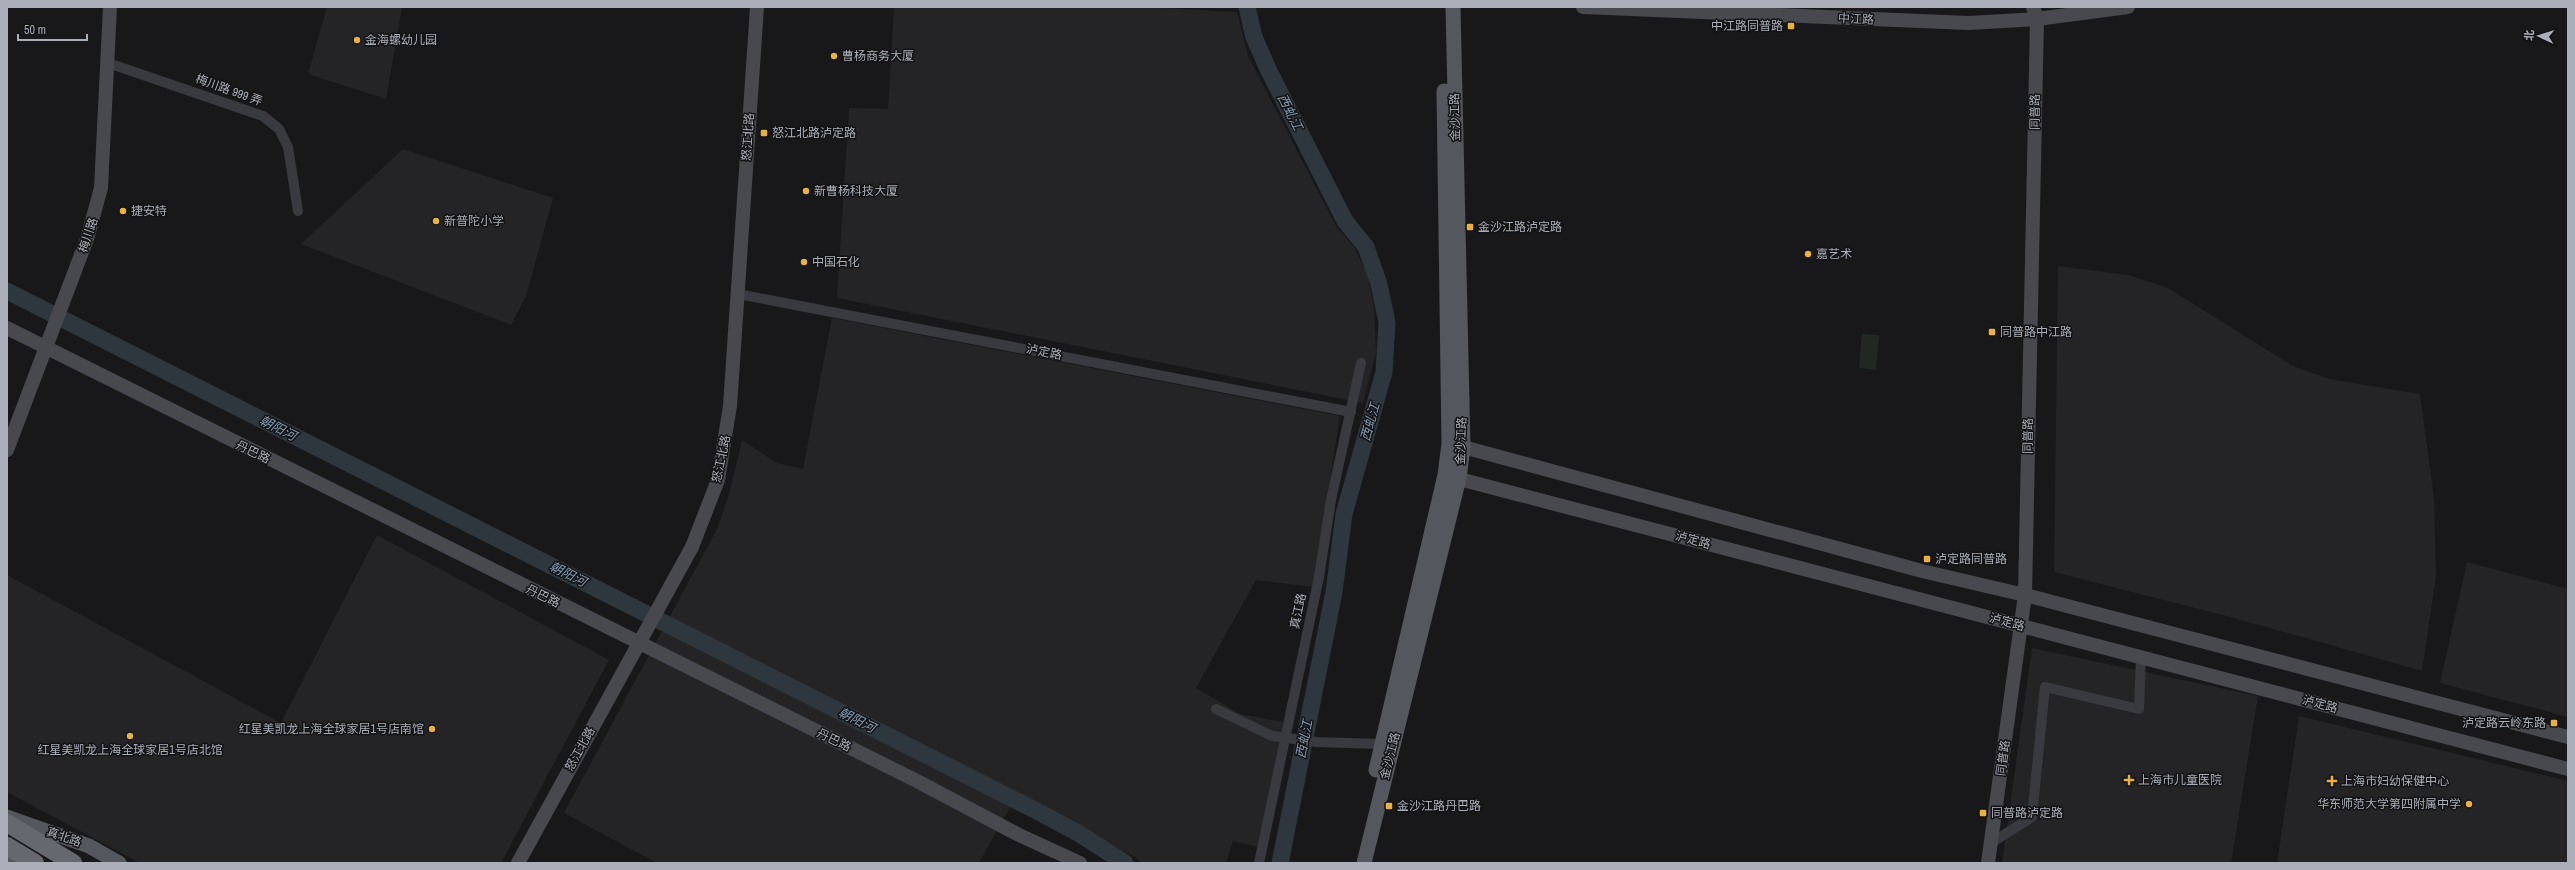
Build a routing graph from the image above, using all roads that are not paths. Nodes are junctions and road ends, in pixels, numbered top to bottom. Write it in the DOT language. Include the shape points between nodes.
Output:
graph roads {
  1 [pos="110,7"];
  2 [pos="757,7"];
  3 [pos="1443,7"];
  4 [pos="1453,7"];
  5 [pos="1583,7"];
  6 [pos="2128,7"];
  7 [pos="2035,13"];
  8 [pos="108,63"];
  9 [pos="298,211"];
  10 [pos="738,294"];
  11 [pos="7,328"];
  12 [pos="45,348"];
  13 [pos="1362,364"];
  14 [pos="1351,412"];
  15 [pos="1456,445"];
  16 [pos="7,450"];
  17 [pos="1452,477"];
  18 [pos="2025,595"];
  19 [pos="2022,626"];
  20 [pos="639,644"];
  21 [pos="2141,657"];
  22 [pos="1216,709"];
  23 [pos="1286,738"];
  24 [pos="2568,738"];
  25 [pos="1382,744"];
  26 [pos="2568,769"];
  27 [pos="7,817"];
  28 [pos="7,823"];
  29 [pos="1990,843"];
  30 [pos="7,846"];
  31 [pos="7,855"];
  32 [pos="16,863"];
  33 [pos="35,863"];
  34 [pos="73,863"];
  35 [pos="119,863"];
  36 [pos="518,863"];
  37 [pos="1080,863"];
  38 [pos="1259,863"];
  39 [pos="1354,863"];
  40 [pos="1364,863"];
  41 [pos="1988,863"];
  1 -- 8 [label="street, 梅川路"];
  2 -- 10 [label="street, 怒江北路"];
  3 -- 15 [label="main road, 金沙江路"];
  4 -- 15 [label="main road, 金沙江路"];
  5 -- 7 [label="street, 中江路" via="1932,23 1968,23"];
  6 -- 7 [label="street, 中江路"];
  7 -- 18 [label="street, 同普路"];
  8 -- 9 [label="street, 梅川路 999 弄" via="241,106 272,122 284,137 288,147"];
  8 -- 12 [label="street, 梅川路" via="101,188 87,239"];
  10 -- 14 [label="street, 泸定路"];
  10 -- 20 [label="street, 怒江北路" via="730,406 718,480 692,547"];
  11 -- 12 [label="street, 丹巴路"];
  12 -- 16 [label="street, 梅川路"];
  12 -- 20 [label="street, 丹巴路"];
  13 -- 14 [label="street, 真江路"];
  14 -- 23 [label="street, 真江路" via="1331,500 1319,577"];
  15 -- 17 [label="main road, 金沙江路"];
  15 -- 18 [label="street" via="1922,571"];
  17 -- 19 [label="street, 泸定路"];
  17 -- 25 [label="main road, 金沙江路"];
  17 -- 40 [label="main road, 金沙江路"];
  18 -- 19 [label="street, 同普路"];
  18 -- 24 [label="street"];
  19 -- 21 [label="street, 泸定路"];
  19 -- 29 [label="street, 同普路"];
  20 -- 36 [label="street, 怒江北路"];
  20 -- 37 [label="street, 丹巴路" via="1017,834"];
  21 -- 26 [label="street, 泸定路"];
  21 -- 29 [label="street" via="2139,709 2045,687 2032,817"];
  22 -- 23 [label="street" via="1272,736"];
  23 -- 25 [label="street" via="1317,742"];
  23 -- 38 [label="street, 真江路"];
  25 -- 39 [label="main road, 金沙江路"];
  27 -- 35 [label="main road, 真北路" via="89,846"];
  28 -- 34 [label="highway"];
  29 -- 41 [label="street, 同普路"];
  30 -- 33 [label="highway"];
  31 -- 32 [label="main road"];
}
